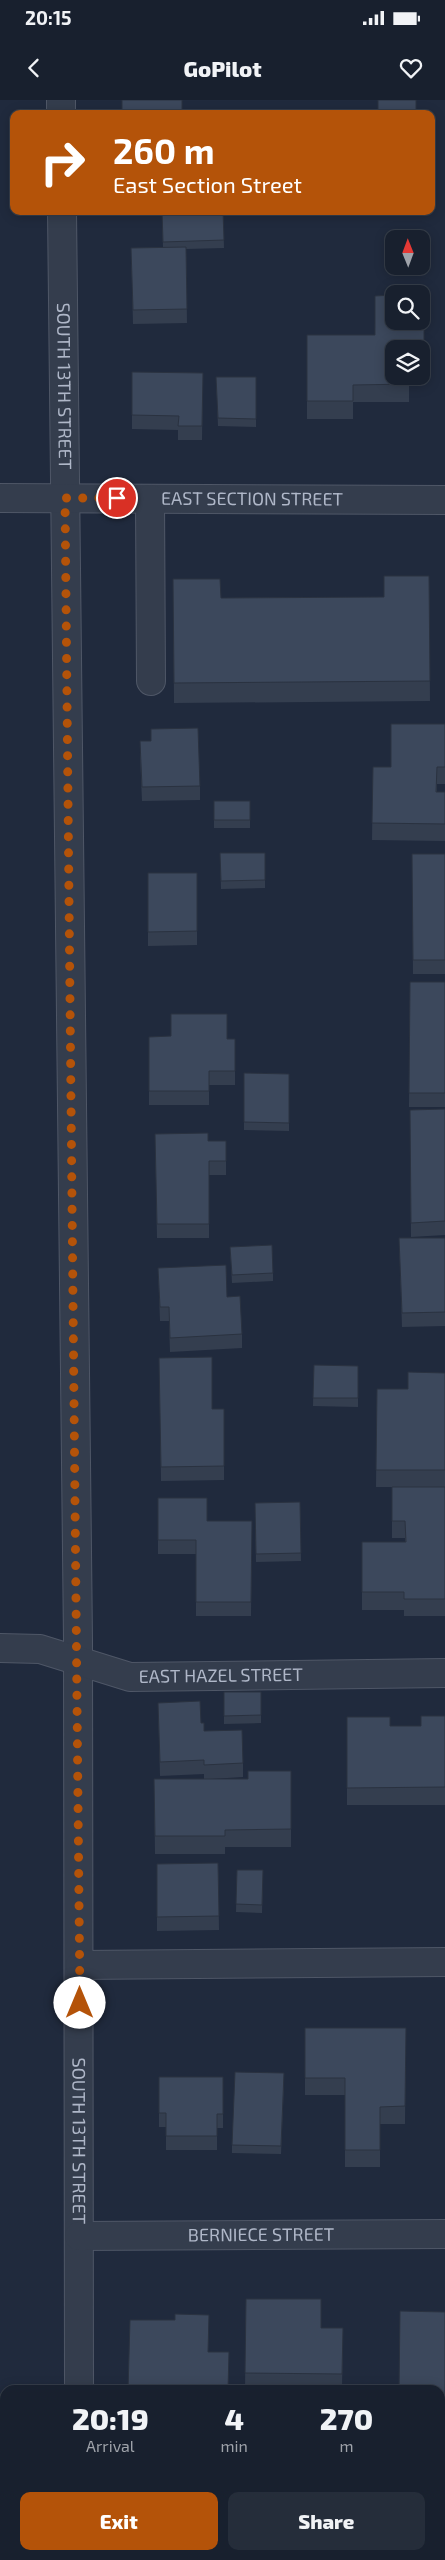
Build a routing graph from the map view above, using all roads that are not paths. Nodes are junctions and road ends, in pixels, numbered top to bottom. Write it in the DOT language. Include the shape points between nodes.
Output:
graph roads {
  1 [pos="62,215"];
  2 [pos="0,498"];
  3 [pos="65,498"];
  4 [pos="150,499"];
  5 [pos="445,500"];
  6 [pos="151,681"];
  7 [pos="0,1648"];
  8 [pos="76,1660"];
  9 [pos="445,1673"];
  10 [pos="445,1962"];
  11 [pos="80,1965"];
  12 [pos="445,2234"];
  13 [pos="79,2236"];
  14 [pos="80,2385"];
  1 -- 3 [label="street, SOUTH 13TH STREET"];
  2 -- 3 [label="street, EAST SECTION STREET"];
  3 -- 4 [label="street, EAST SECTION STREET"];
  3 -- 8 [label="street, SOUTH 13TH STREET"];
  4 -- 5 [label="street, EAST SECTION STREET"];
  4 -- 6 [label="street"];
  7 -- 8 [label="street, EAST HAZEL STREET" via="30,1647"];
  8 -- 9 [label="street, EAST HAZEL STREET" via="130,1677"];
  8 -- 11 [label="street, SOUTH 13TH STREET"];
  10 -- 11 [label="street"];
  11 -- 13 [label="street, SOUTH 13TH STREET"];
  12 -- 13 [label="street, BERNIECE STREET"];
  13 -- 14 [label="street, SOUTH 13TH STREET"];
}
